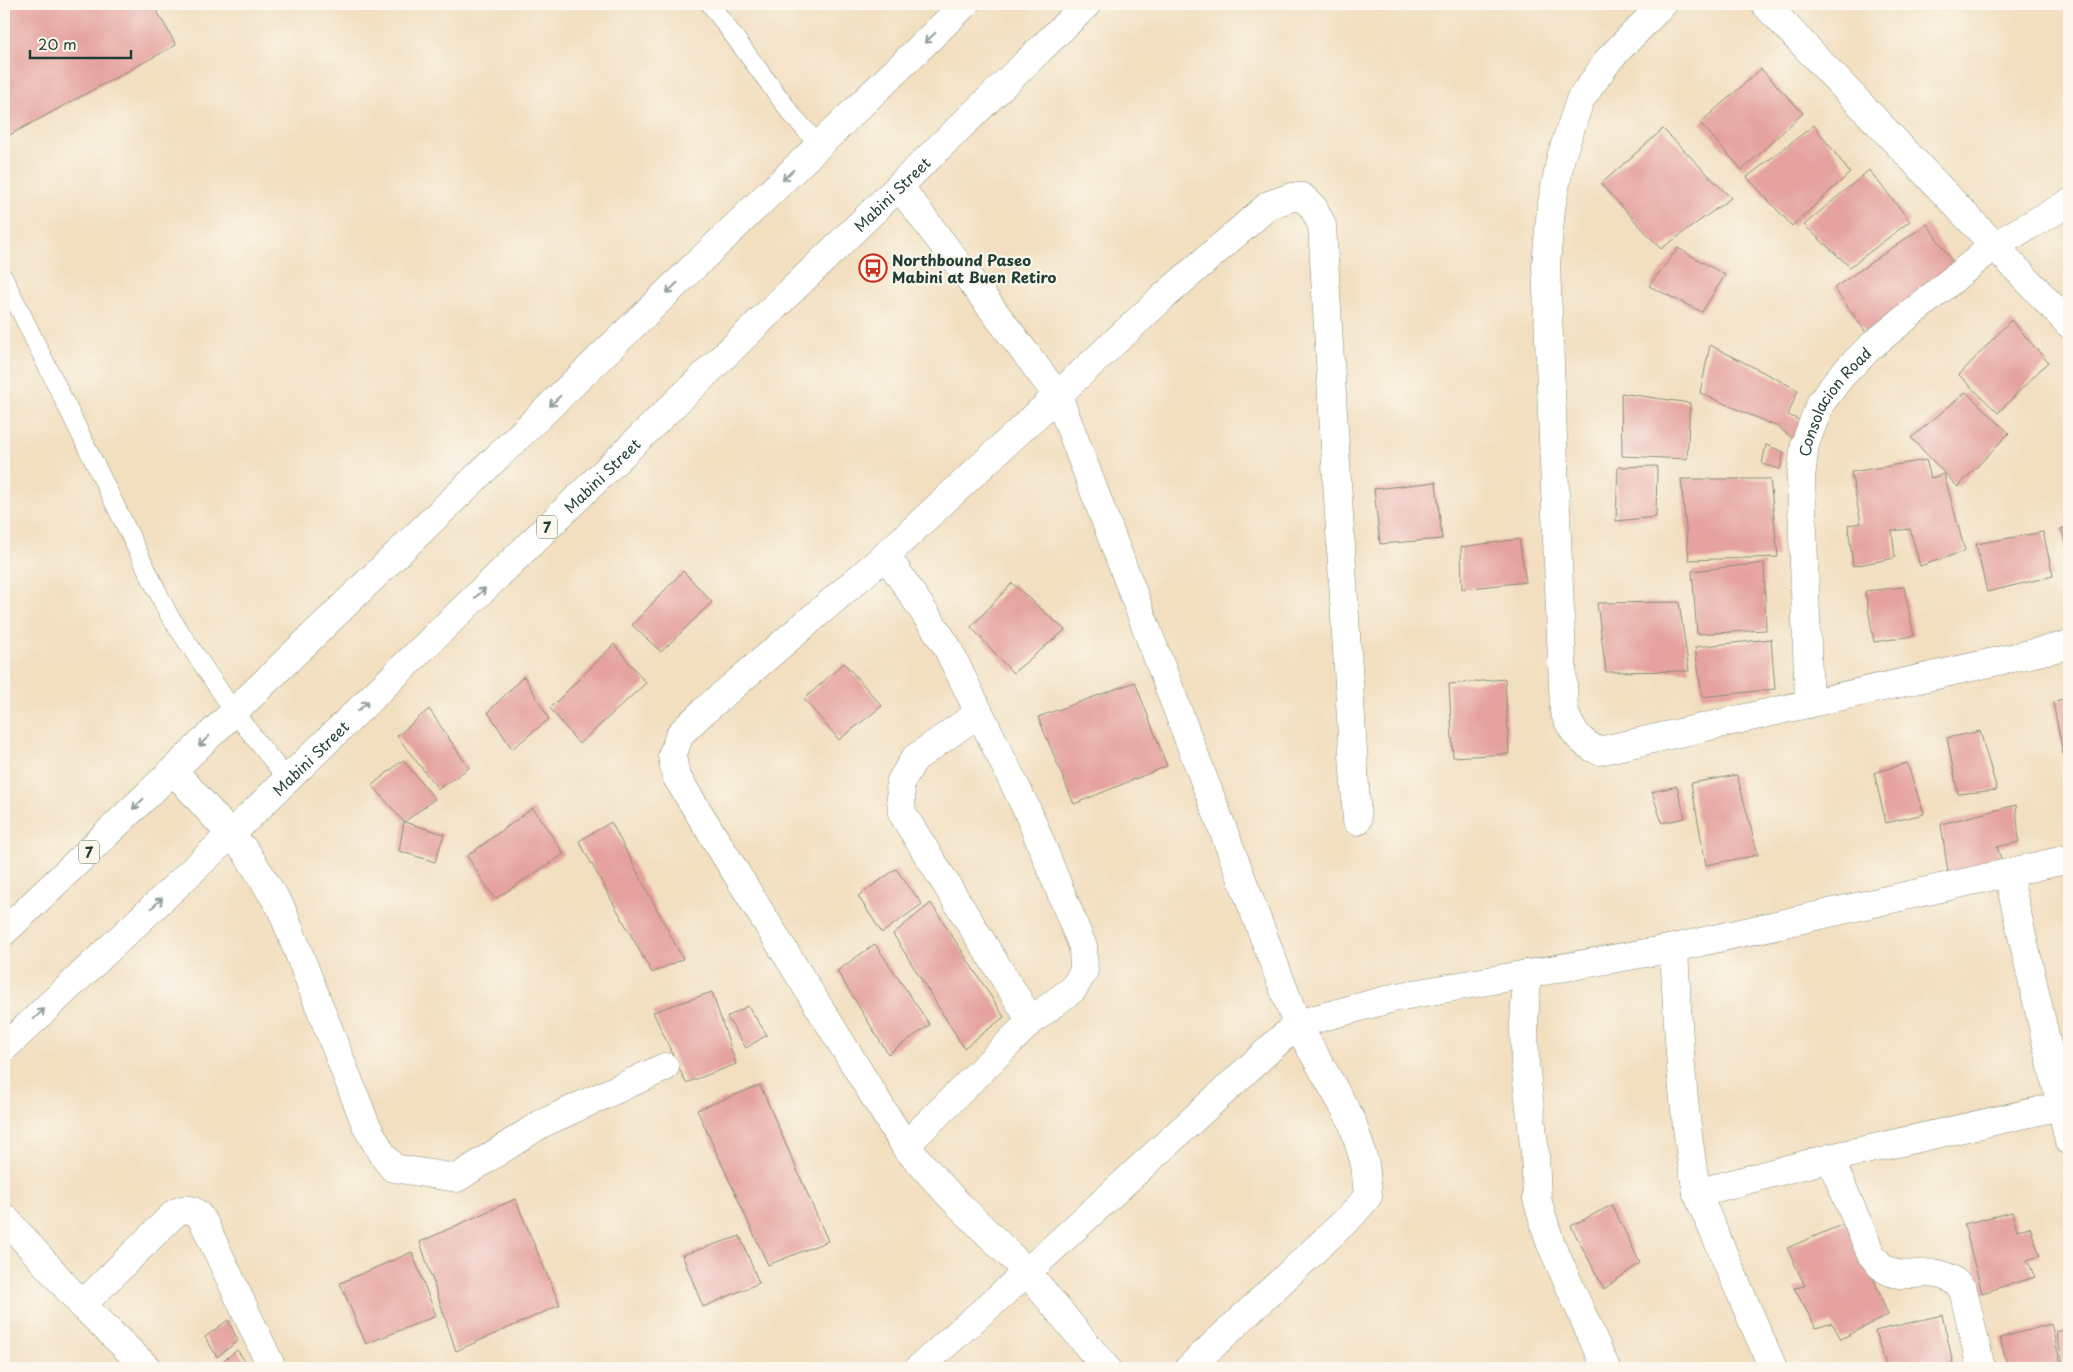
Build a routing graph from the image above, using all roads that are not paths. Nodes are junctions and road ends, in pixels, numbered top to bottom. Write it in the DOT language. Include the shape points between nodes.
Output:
graph roads {
  1 [pos="710,4"];
  2 [pos="965,4"];
  3 [pos="1087,4"];
  4 [pos="1663,4"];
  5 [pos="1766,4"];
  6 [pos="819,145"];
  7 [pos="899,186"];
  8 [pos="2069,203"];
  9 [pos="1995,244"];
  10 [pos="4,278"];
  11 [pos="2069,324"];
  12 [pos="1058,396"];
  13 [pos="886,555"];
  14 [pos="2069,645"];
  15 [pos="1810,704"];
  16 [pos="234,712"];
  17 [pos="979,713"];
  18 [pos="174,771"];
  19 [pos="287,779"];
  20 [pos="1358,821"];
  21 [pos="230,835"];
  22 [pos="2069,859"];
  23 [pos="2008,874"];
  24 [pos="4,932"];
  25 [pos="1674,948"];
  26 [pos="1527,974"];
  27 [pos="1031,1021"];
  28 [pos="1297,1024"];
  29 [pos="4,1048"];
  30 [pos="665,1066"];
  31 [pos="2062,1106"];
  32 [pos="2069,1141"];
  33 [pos="906,1146"];
  34 [pos="1830,1158"];
  35 [pos="1697,1193"];
  36 [pos="4,1217"];
  37 [pos="1027,1272"];
  38 [pos="82,1305"];
  39 [pos="147,1368"];
  40 [pos="272,1368"];
  41 [pos="919,1368"];
  42 [pos="1106,1368"];
  43 [pos="1189,1368"];
  44 [pos="1606,1368"];
  45 [pos="1772,1368"];
  46 [pos="1982,1368"];
  1 -- 6 [label="lane" via="793,116"];
  2 -- 6 [label="street, 7, one-way"];
  3 -- 7 [label="street, Mabini Street / 7"];
  4 -- 15 [label="street" via="1610,58 1580,100 1561,157 1551,208 1546,264 1564,711 1577,737 1599,751"];
  5 -- 9 [label="street"];
  6 -- 16 [label="street, 7, one-way"];
  7 -- 12 [label="street"];
  19 -- 7 [label="street, Mabini Street / 7, one-way"];
  8 -- 9 [label="street, Consolacion Road"];
  9 -- 11 [label="street"];
  9 -- 15 [label="street, Consolacion Road" via="1870,348 1841,376 1820,404 1805,444 1801,476"];
  10 -- 16 [label="lane" via="169,615"];
  12 -- 13 [label="street"];
  12 -- 20 [label="street" via="1162,298 1269,205 1292,196 1302,197 1313,207 1322,225"];
  12 -- 28 [label="street"];
  13 -- 17 [label="street" via="946,645"];
  13 -- 33 [label="street" via="704,711 680,734 672,756 676,776"];
  14 -- 15 [label="street"];
  16 -- 18 [label="street, 7, one-way"];
  16 -- 19 [label="lane"];
  17 -- 27 [label="street" via="1028,812 1083,947 1084,971 1072,989"];
  17 -- 27 [label="street" via="914,759 900,783 902,813"];
  18 -- 21 [label="street"];
  18 -- 24 [label="street, 7, one-way"];
  19 -- 21 [label="street, Mabini Street / 7"];
  29 -- 21 [label="street, Mabini Street / 7, one-way"];
  21 -- 30 [label="street" via="246,852 282,908 366,1125 393,1168 456,1178 541,1124"];
  22 -- 23 [label="street"];
  23 -- 25 [label="street"];
  23 -- 31 [label="street"];
  25 -- 26 [label="street"];
  25 -- 35 [label="street" via="1681,1075"];
  26 -- 28 [label="street" via="1397,997"];
  26 -- 44 [label="street" via="1525,1062 1536,1154 1537,1199 1550,1242"];
  27 -- 33 [label="street"];
  28 -- 37 [label="street"];
  28 -- 43 [label="street" via="1352,1121 1365,1164 1368,1196 1352,1215"];
  31 -- 32 [label="street"];
  31 -- 34 [label="street"];
  33 -- 37 [label="street" via="951,1197"];
  34 -- 35 [label="street"];
  34 -- 46 [label="street" via="1871,1254 1882,1267 1900,1274 1942,1274 1955,1280 1963,1290"];
  35 -- 45 [label="street"];
  36 -- 38 [label="street"];
  37 -- 41 [label="street"];
  37 -- 42 [label="street"];
  38 -- 39 [label="street"];
  38 -- 40 [label="street" via="175,1213 191,1209 199,1214"];
}
